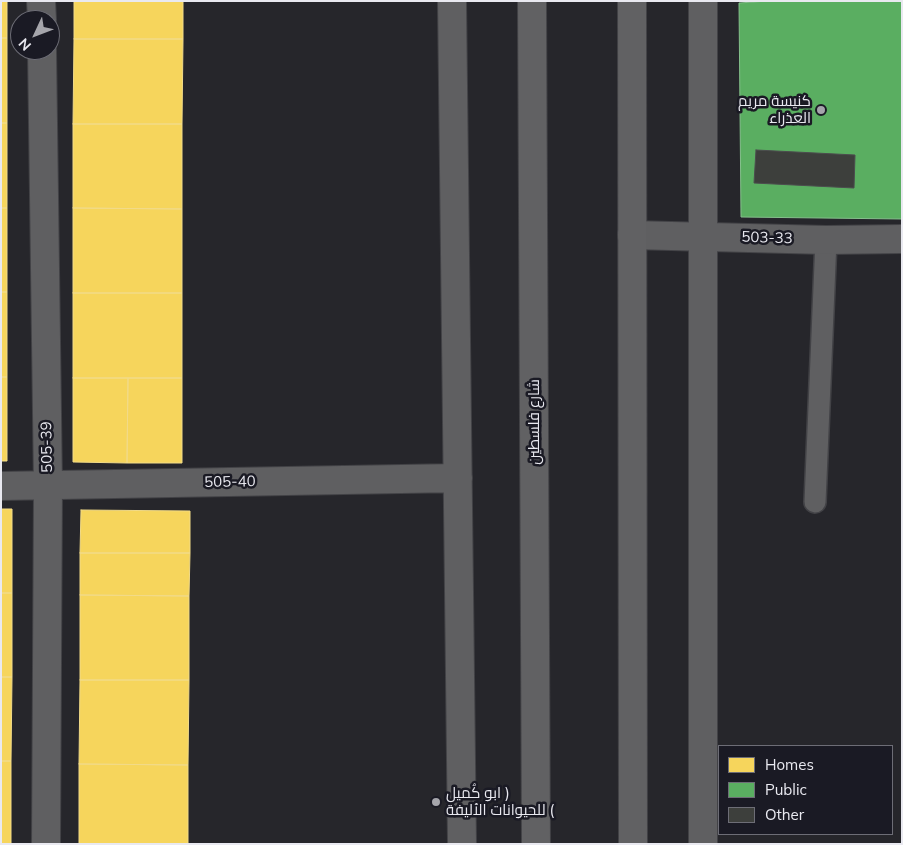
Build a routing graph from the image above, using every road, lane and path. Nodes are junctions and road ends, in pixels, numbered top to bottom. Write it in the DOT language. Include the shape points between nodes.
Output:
graph roads {
  1 [pos="452,1"];
  2 [pos="532,1"];
  3 [pos="632,1"];
  4 [pos="703,1"];
  5 [pos="42,60"];
  6 [pos="632,235"];
  7 [pos="704,236"];
  8 [pos="902,239"];
  9 [pos="826,240"];
  10 [pos="458,478"];
  11 [pos="1,486"];
  12 [pos="48,486"];
  13 [pos="815,502"];
  14 [pos="46,844"];
  15 [pos="462,844"];
  16 [pos="536,844"];
  17 [pos="633,844"];
  18 [pos="703,844"];
  1 -- 10 [label="street"];
  2 -- 16 [label="main road, شارع فلسطين"];
  3 -- 6 [label="main road"];
  4 -- 7 [label="street"];
  5 -- 12 [label="street, 505-39"];
  6 -- 7 [label="street, 503-33"];
  6 -- 17 [label="main road"];
  7 -- 9 [label="street, 503-33"];
  7 -- 18 [label="street"];
  8 -- 9 [label="street, 503-33"];
  9 -- 13 [label="lane"];
  10 -- 12 [label="street, 505-40"];
  10 -- 15 [label="street"];
  11 -- 12 [label="street, 505-40"];
  12 -- 14 [label="street, 505-39"];
}
